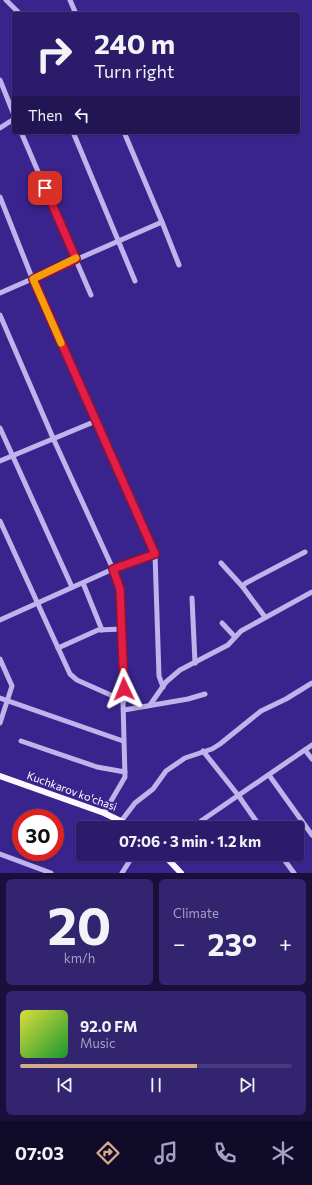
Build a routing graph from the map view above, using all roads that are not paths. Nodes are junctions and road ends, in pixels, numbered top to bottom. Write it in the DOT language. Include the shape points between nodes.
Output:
graph roads {
  1 [pos="6,0"];
  2 [pos="70,0"];
  3 [pos="18,12"];
  4 [pos="75,12"];
  5 [pos="0,80"];
  6 [pos="12,110"];
  7 [pos="12,120"];
  8 [pos="0,128"];
  9 [pos="22,134"];
  10 [pos="74,134"];
  11 [pos="125,134"];
  12 [pos="0,197"];
  13 [pos="162,222"];
  14 [pos="118,241"];
  15 [pos="76,259"];
  16 [pos="179,265"];
  17 [pos="33,279"];
  18 [pos="135,281"];
  19 [pos="0,293"];
  20 [pos="91,295"];
  21 [pos="0,315"];
  22 [pos="96,421"];
  23 [pos="0,428"];
  24 [pos="53,438"];
  25 [pos="12,456"];
  26 [pos="0,461"];
  27 [pos="0,521"];
  28 [pos="305,552"];
  29 [pos="155,554"];
  30 [pos="221,563"];
  31 [pos="113,569"];
  32 [pos="83,583"];
  33 [pos="242,586"];
  34 [pos="72,587"];
  35 [pos="312,592"];
  36 [pos="192,598"];
  37 [pos="38,603"];
  38 [pos="265,617"];
  39 [pos="0,620"];
  40 [pos="222,623"];
  41 [pos="122,629"];
  42 [pos="102,630"];
  43 [pos="235,637"];
  44 [pos="58,648"];
  45 [pos="0,659"];
  46 [pos="195,663"];
  47 [pos="312,683"];
  48 [pos="163,687"];
  49 [pos="205,694"];
  50 [pos="0,698"];
  51 [pos="8,701"];
  52 [pos="124,701"];
  53 [pos="150,705"];
  54 [pos="124,710"];
  55 [pos="0,723"];
  56 [pos="21,741"];
  57 [pos="123,741"];
  58 [pos="312,745"];
  59 [pos="305,750"];
  60 [pos="203,751"];
  61 [pos="312,759"];
  62 [pos="125,772"];
  63 [pos="269,775"];
  64 [pos="0,776"];
  65 [pos="238,795"];
  66 [pos="104,813"];
  67 [pos="122,820"];
  68 [pos="201,821"];
  69 [pos="256,821"];
  70 [pos="312,835"];
  71 [pos="0,854"];
  72 [pos="130,861"];
  73 [pos="170,861"];
  74 [pos="285,861"];
  75 [pos="51,873"];
  76 [pos="122,873"];
  77 [pos="181,873"];
  78 [pos="294,873"];
  1 -- 3 [label="street"];
  2 -- 4 [label="street"];
  5 -- 6 [label="street"];
  7 -- 8 [label="street"];
  9 -- 15 [label="street"];
  10 -- 14 [label="street"];
  11 -- 13 [label="street"];
  12 -- 17 [label="street"];
  13 -- 14 [label="street"];
  13 -- 16 [label="street"];
  14 -- 15 [label="street"];
  14 -- 18 [label="street"];
  15 -- 17 [label="street"];
  15 -- 20 [label="street"];
  17 -- 19 [label="street"];
  17 -- 22 [label="street"];
  21 -- 24 [label="street"];
  22 -- 24 [label="street"];
  22 -- 29 [label="street"];
  23 -- 25 [label="street"];
  24 -- 25 [label="street"];
  24 -- 31 [label="street"];
  25 -- 26 [label="street"];
  25 -- 34 [label="street"];
  27 -- 37 [label="street"];
  28 -- 33 [label="street"];
  29 -- 31 [label="street"];
  29 -- 48 [label="street" via="159,676"];
  30 -- 33 [label="street"];
  31 -- 32 [label="street"];
  31 -- 41 [label="street" via="120,589"];
  32 -- 34 [label="street"];
  32 -- 42 [label="street"];
  33 -- 38 [label="street"];
  34 -- 37 [label="street"];
  35 -- 38 [label="street"];
  36 -- 46 [label="street"];
  37 -- 39 [label="street"];
  37 -- 44 [label="street"];
  38 -- 43 [label="street"];
  40 -- 43 [label="street"];
  41 -- 42 [label="street"];
  41 -- 52 [label="street"];
  42 -- 44 [label="street"];
  43 -- 46 [label="street" via="228,645"];
  44 -- 52 [label="street" via="72,677"];
  45 -- 51 [label="street" via="12,686"];
  46 -- 48 [label="street" via="180,670"];
  47 -- 60 [label="street" via="261,711 220,744"];
  48 -- 53 [label="street"];
  49 -- 53 [label="street"];
  50 -- 51 [label="street"];
  51 -- 55 [label="street"];
  51 -- 57 [label="street"];
  52 -- 54 [label="street"];
  53 -- 54 [label="street"];
  54 -- 57 [label="street"];
  56 -- 62 [label="street" via="102,768"];
  57 -- 62 [label="street"];
  58 -- 59 [label="street"];
  59 -- 61 [label="street"];
  59 -- 63 [label="street"];
  60 -- 65 [label="street"];
  60 -- 67 [label="street" via="185,758 166,771"];
  62 -- 66 [label="street" via="124,781"];
  63 -- 65 [label="street"];
  63 -- 70 [label="street"];
  64 -- 66 [label="main road, Kuchkarov ko'chasi"];
  65 -- 68 [label="street"];
  65 -- 69 [label="street"];
  66 -- 67 [label="main road, Kuchkarov ko'chasi"];
  71 -- 75 [label="street"];
  72 -- 76 [label="street"];
  73 -- 77 [label="main road"];
  74 -- 78 [label="street"];
}
